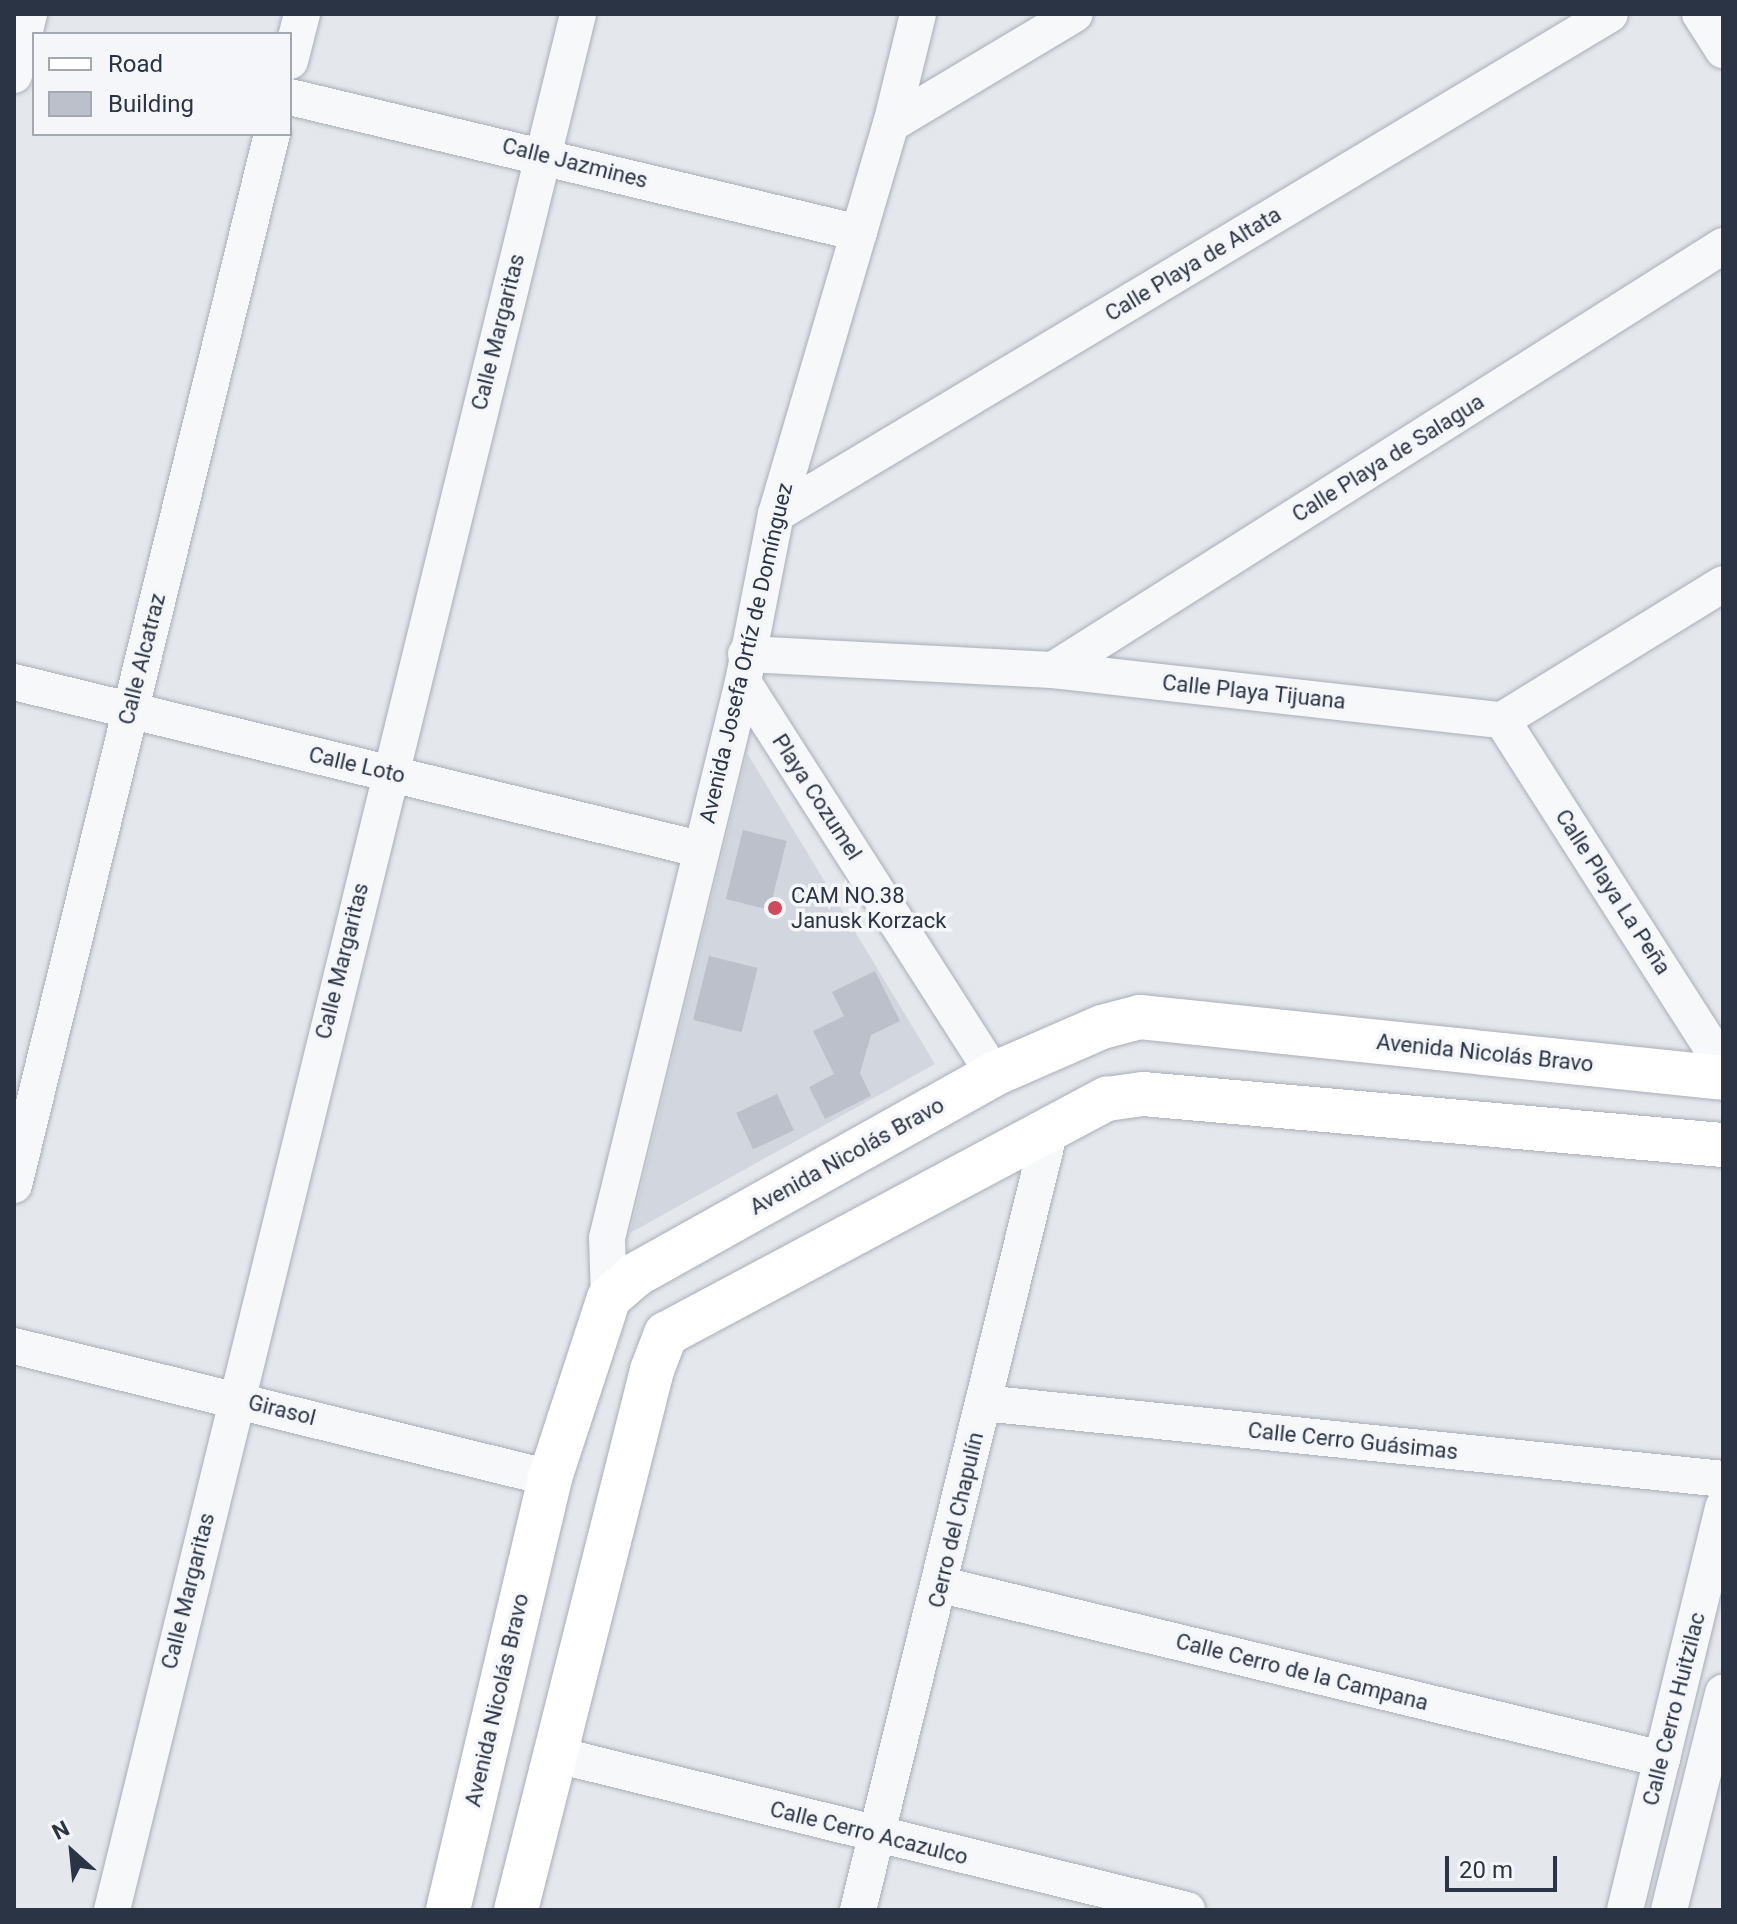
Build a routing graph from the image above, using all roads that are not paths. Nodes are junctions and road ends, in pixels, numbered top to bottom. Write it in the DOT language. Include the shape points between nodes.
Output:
graph roads {
  1 [pos="302,14"];
  2 [pos="578,14"];
  3 [pos="918,14"];
  4 [pos="1075,14"];
  5 [pos="1610,14"];
  6 [pos="1700,14"];
  7 [pos="29,27"];
  8 [pos="1723,50"];
  9 [pos="292,53"];
  10 [pos="14,75"];
  11 [pos="292,97"];
  12 [pos="891,124"];
  13 [pos="272,136"];
  14 [pos="542,155"];
  15 [pos="859,233"];
  16 [pos="1723,246"];
  17 [pos="776,514"];
  18 [pos="1723,584"];
  19 [pos="745,668"];
  20 [pos="1053,670"];
  21 [pos="14,682"];
  22 [pos="129,711"];
  23 [pos="1502,720"];
  24 [pos="388,772"];
  25 [pos="699,849"];
  26 [pos="1723,1065"];
  27 [pos="994,1074"];
  28 [pos="1723,1078"];
  29 [pos="1050,1130"];
  30 [pos="1723,1145"];
  31 [pos="14,1185"];
  32 [pos="609,1298"];
  33 [pos="14,1346"];
  34 [pos="235,1398"];
  35 [pos="983,1403"];
  36 [pos="550,1478"];
  37 [pos="1723,1479"];
  38 [pos="1723,1507"];
  39 [pos="942,1585"];
  40 [pos="1708,1631"];
  41 [pos="1721,1707"];
  42 [pos="553,1754"];
  43 [pos="1662,1759"];
  44 [pos="876,1835"];
  45 [pos="112,1910"];
  46 [pos="448,1910"];
  47 [pos="516,1910"];
  48 [pos="858,1910"];
  49 [pos="1187,1910"];
  50 [pos="1625,1910"];
  51 [pos="1669,1910"];
  1 -- 9 [label="street"];
  2 -- 14 [label="street, Calle Margaritas"];
  3 -- 12 [label="street, Avenida Josefa Ortíz de Domínguez"];
  4 -- 12 [label="street"];
  5 -- 17 [label="street, Calle Playa de Altata"];
  6 -- 8 [label="street"];
  7 -- 10 [label="street"];
  11 -- 14 [label="street, Calle Jazmines"];
  12 -- 15 [label="street, Avenida Josefa Ortíz de Domínguez"];
  13 -- 22 [label="street, Calle Alcatraz"];
  14 -- 15 [label="street, Calle Jazmines"];
  14 -- 24 [label="street, Calle Margaritas"];
  15 -- 17 [label="street, Avenida Josefa Ortíz de Domínguez"];
  16 -- 20 [label="street, Calle Playa de Salagua"];
  17 -- 19 [label="street, Avenida Josefa Ortíz de Domínguez"];
  18 -- 23 [label="street"];
  19 -- 20 [label="street, Calle Playa Tijuana"];
  19 -- 25 [label="street, Avenida Josefa Ortíz de Domínguez"];
  19 -- 27 [label="street, Playa Cozumel"];
  20 -- 23 [label="street, Calle Playa Tijuana"];
  21 -- 22 [label="street, Calle Loto"];
  22 -- 24 [label="street, Calle Loto"];
  22 -- 31 [label="street, Calle Alcatraz"];
  23 -- 26 [label="street, Calle Playa La Peña"];
  24 -- 25 [label="street, Calle Loto"];
  24 -- 34 [label="street, Calle Margaritas"];
  25 -- 32 [label="street, Avenida Josefa Ortíz de Domínguez" via="607,1238"];
  27 -- 28 [label="street, Avenida Nicolás Bravo" via="1102,1027 1140,1017"];
  27 -- 32 [label="street, Avenida Nicolás Bravo" via="635,1275"];
  29 -- 30 [label="street" via="1107,1099 1143,1094"];
  29 -- 35 [label="street, Cerro del Chapulín"];
  29 -- 42 [label="street" via="666,1334"];
  32 -- 36 [label="street, Avenida Nicolás Bravo"];
  33 -- 34 [label="street, Girasol"];
  34 -- 36 [label="street, Girasol"];
  34 -- 45 [label="street, Calle Margaritas"];
  35 -- 37 [label="street, Calle Cerro Guásimas"];
  35 -- 39 [label="street, Cerro del Chapulín"];
  36 -- 46 [label="street, Avenida Nicolás Bravo"];
  38 -- 40 [label="street, Calle Cerro Huitzilac"];
  39 -- 43 [label="street, Calle Cerro de la Campana"];
  39 -- 44 [label="street, Cerro del Chapulín"];
  40 -- 43 [label="street, Calle Cerro Huitzilac"];
  41 -- 51 [label="street, Calle Cerro Huitzilac"];
  42 -- 44 [label="street, Calle Cerro Acazulco"];
  42 -- 47 [label="street"];
  43 -- 50 [label="street, Calle Cerro Huitzilac"];
  44 -- 48 [label="street, Cerro del Chapulín"];
  44 -- 49 [label="street, Calle Cerro Acazulco"];
}
